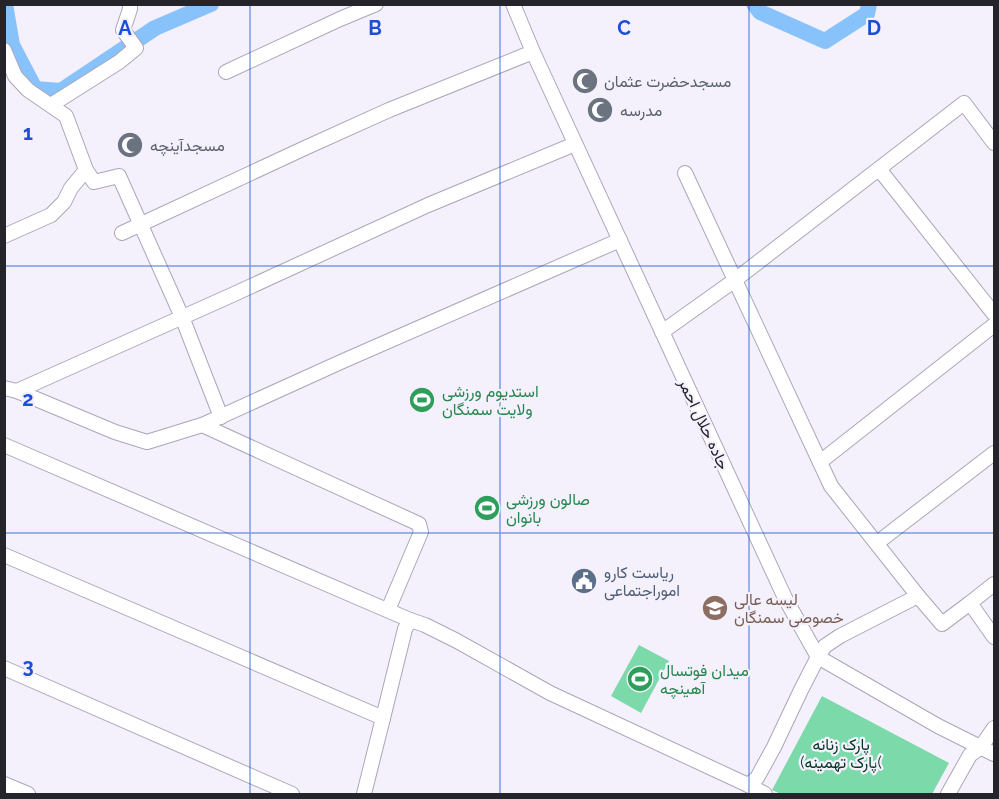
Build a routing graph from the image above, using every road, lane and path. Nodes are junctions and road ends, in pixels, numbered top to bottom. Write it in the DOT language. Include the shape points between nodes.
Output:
graph roads {
  1 [pos="130,4"];
  2 [pos="376,4"];
  3 [pos="513,4"];
  4 [pos="4,50"];
  5 [pos="533,52"];
  6 [pos="226,72"];
  7 [pos="51,105"];
  8 [pos="994,142"];
  9 [pos="575,144"];
  10 [pos="879,169"];
  11 [pos="86,170"];
  12 [pos="685,173"];
  13 [pos="141,225"];
  14 [pos="122,233"];
  15 [pos="4,236"];
  16 [pos="620,240"];
  17 [pos="735,280"];
  18 [pos="994,314"];
  19 [pos="182,317"];
  20 [pos="994,325"];
  21 [pos="662,332"];
  22 [pos="11,389"];
  23 [pos="221,417"];
  24 [pos="202,425"];
  25 [pos="4,445"];
  26 [pos="994,453"];
  27 [pos="820,462"];
  28 [pos="877,543"];
  29 [pos="4,555"];
  30 [pos="994,584"];
  31 [pos="918,596"];
  32 [pos="970,603"];
  33 [pos="387,610"];
  34 [pos="410,620"];
  35 [pos="994,637"];
  36 [pos="818,657"];
  37 [pos="4,668"];
  38 [pos="383,718"];
  39 [pos="994,728"];
  40 [pos="981,747"];
  41 [pos="994,754"];
  42 [pos="4,784"];
  43 [pos="748,785"];
  44 [pos="28,795"];
  45 [pos="292,795"];
  46 [pos="364,795"];
  47 [pos="765,795"];
  48 [pos="948,795"];
  1 -- 7 [label="street" via="123,30 136,48"];
  2 -- 6 [label="street"];
  3 -- 5 [label="street, جاده حلال احمر"];
  4 -- 7 [label="street" via="15,76"];
  5 -- 9 [label="street, جاده حلال احمر"];
  5 -- 13 [label="street" via="389,110"];
  7 -- 11 [label="street" via="66,116"];
  8 -- 10 [label="street" via="964,103"];
  9 -- 16 [label="street, جاده حلال احمر"];
  9 -- 19 [label="street"];
  10 -- 17 [label="street"];
  10 -- 18 [label="street"];
  11 -- 13 [label="street" via="94,182 119,176"];
  11 -- 15 [label="street" via="51,215"];
  12 -- 17 [label="street"];
  13 -- 14 [label="street"];
  13 -- 19 [label="street"];
  16 -- 21 [label="street, جاده حلال احمر"];
  16 -- 23 [label="street"];
  17 -- 21 [label="street"];
  17 -- 27 [label="street"];
  19 -- 22 [label="street"];
  19 -- 23 [label="street"];
  20 -- 27 [label="street"];
  21 -- 36 [label="street, جاده حلال احمر" via="785,598"];
  22 -- 24 [label="street" via="147,442"];
  23 -- 24 [label="street"];
  24 -- 33 [label="street" via="419,524 421,532"];
  25 -- 33 [label="street"];
  26 -- 28 [label="street"];
  27 -- 28 [label="street" via="831,486"];
  28 -- 31 [label="street"];
  29 -- 38 [label="street"];
  30 -- 32 [label="street"];
  31 -- 32 [label="street" via="942,624"];
  31 -- 36 [label="street" via="840,636 825,646"];
  32 -- 35 [label="street"];
  33 -- 34 [label="street"];
  34 -- 38 [label="street"];
  34 -- 43 [label="street" via="457,641 550,693"];
  36 -- 40 [label="street"];
  36 -- 43 [label="street" via="768,758 757,778"];
  37 -- 45 [label="street"];
  38 -- 46 [label="street"];
  39 -- 40 [label="street"];
  40 -- 41 [label="street"];
  40 -- 48 [label="street" via="970,755"];
  42 -- 44 [label="street"];
  43 -- 47 [label="street"];
}
